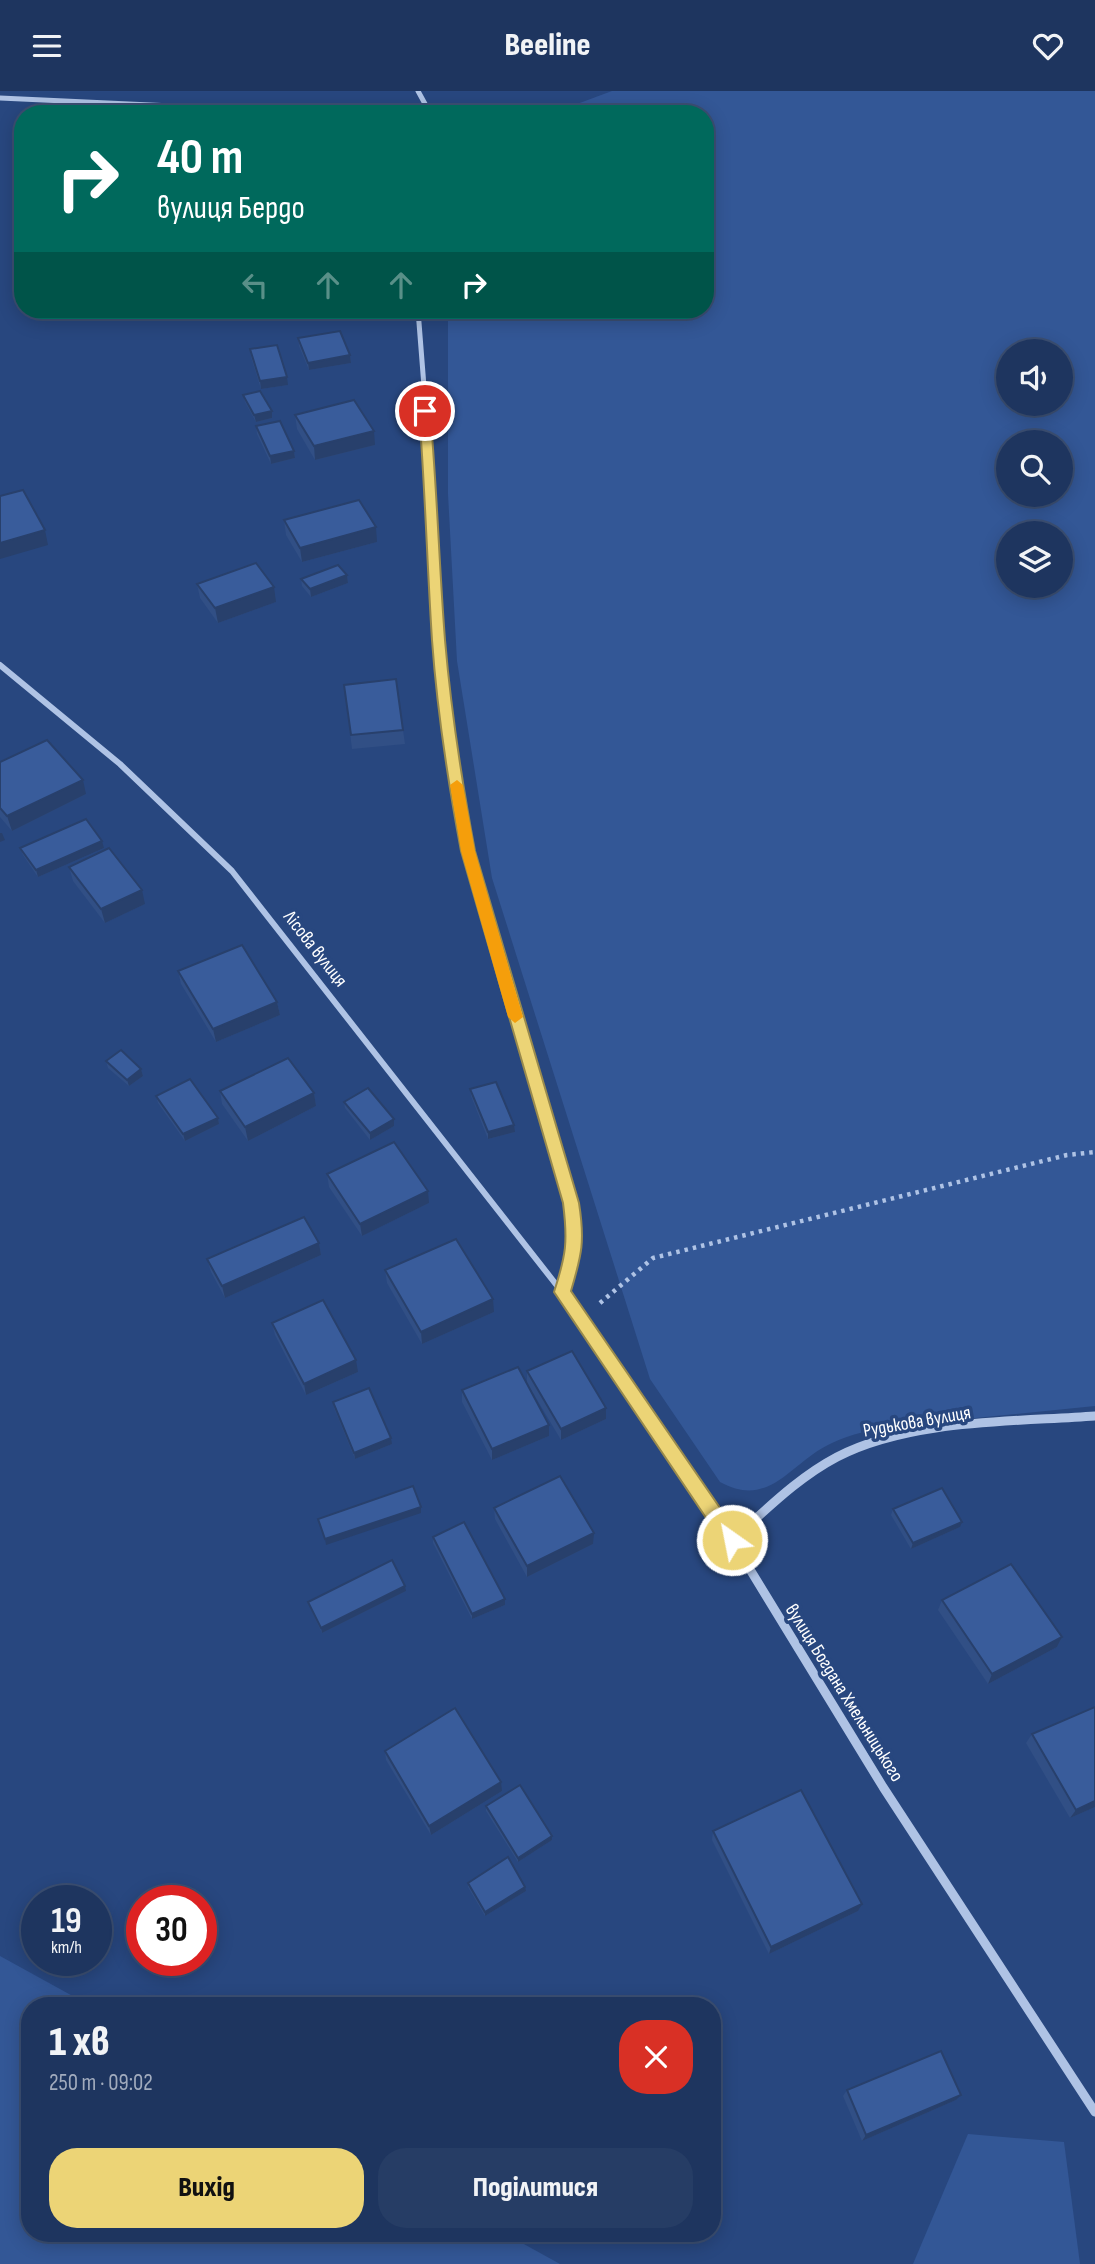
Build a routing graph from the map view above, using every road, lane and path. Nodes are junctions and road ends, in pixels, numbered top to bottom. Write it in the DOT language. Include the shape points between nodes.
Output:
graph roads {
  1 [pos="0,98"];
  2 [pos="163,105"];
  3 [pos="419,319"];
  4 [pos="0,665"];
  5 [pos="1095,1153"];
  6 [pos="562,1292"];
  7 [pos="581,1319"];
  8 [pos="1095,1416"];
  9 [pos="732,1540"];
  10 [pos="1095,2112"];
  1 -- 2 [label="street"];
  3 -- 6 [label="street" via="439,641 459,804 472,864 571,1203 575,1252"];
  4 -- 6 [label="street, Лісова вулиця" via="110,753 232,871"];
  5 -- 7 [label="path" via="1068,1155 653,1258"];
  6 -- 7 [label="street, вулиця Богдана Хмельницького"];
  7 -- 9 [label="street, вулиця Богдана Хмельницького"];
  8 -- 9 [label="street, Рудькова вулиця" via="928,1433 852,1450 825,1464"];
  9 -- 10 [label="street, вулиця Богдана Хмельницького" via="883,1787"];
}
